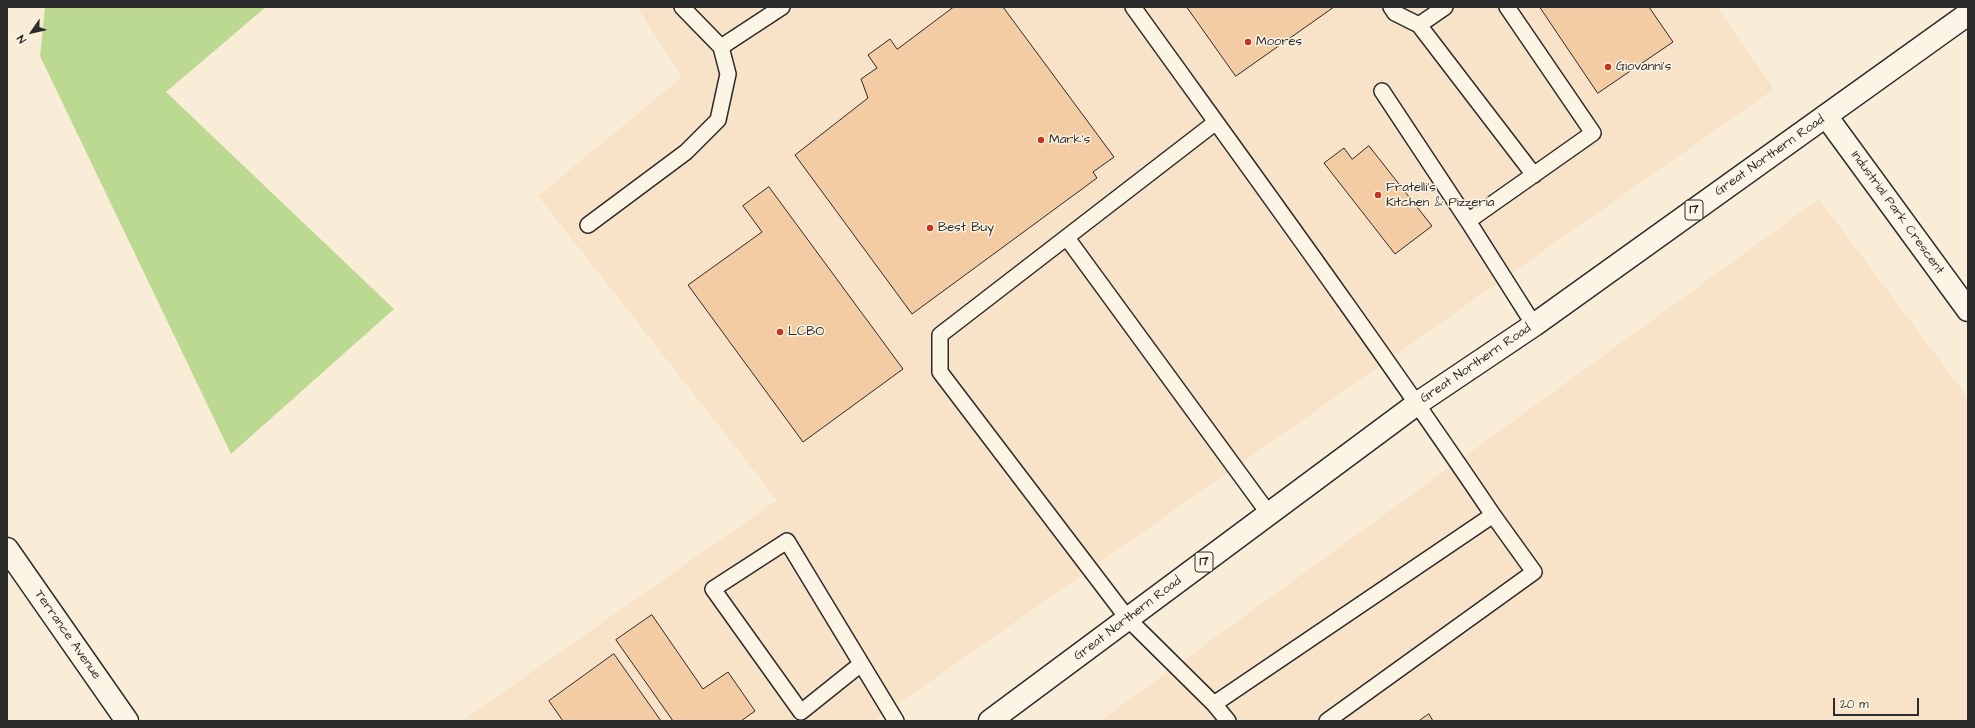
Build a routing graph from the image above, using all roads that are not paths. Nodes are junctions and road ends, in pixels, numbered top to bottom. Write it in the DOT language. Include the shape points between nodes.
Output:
graph roads {
  1 [pos="682,7"];
  2 [pos="782,7"];
  3 [pos="1133,7"];
  4 [pos="1391,7"];
  5 [pos="1445,7"];
  6 [pos="1506,7"];
  7 [pos="1968,14"];
  8 [pos="1419,25"];
  9 [pos="721,47"];
  10 [pos="1382,91"];
  11 [pos="1826,116"];
  12 [pos="1216,122"];
  13 [pos="1534,176"];
  14 [pos="1468,221"];
  15 [pos="588,225"];
  16 [pos="1067,238"];
  17 [pos="1968,310"];
  18 [pos="1534,325"];
  19 [pos="1418,403"];
  20 [pos="1269,514"];
  21 [pos="1493,515"];
  22 [pos="7,549"];
  23 [pos="1128,619"];
  24 [pos="861,664"];
  25 [pos="1214,704"];
  26 [pos="127,721"];
  27 [pos="896,721"];
  28 [pos="990,721"];
  29 [pos="1228,721"];
  30 [pos="1328,721"];
  1 -- 9 [label="lane"];
  2 -- 9 [label="lane"];
  3 -- 12 [label="lane"];
  4 -- 8 [label="lane" via="1396,14"];
  5 -- 8 [label="lane"];
  6 -- 13 [label="lane" via="1593,133"];
  7 -- 11 [label="main road, Great Northern Road / 17"];
  8 -- 13 [label="lane"];
  9 -- 15 [label="lane" via="728,74 718,120 686,152"];
  10 -- 14 [label="lane"];
  11 -- 17 [label="main road, Industrial Park Crescent"];
  11 -- 18 [label="main road, Great Northern Road / 17"];
  12 -- 16 [label="lane"];
  12 -- 19 [label="lane"];
  13 -- 14 [label="lane"];
  14 -- 18 [label="lane"];
  16 -- 20 [label="lane"];
  16 -- 23 [label="lane" via="940,336 940,372"];
  18 -- 19 [label="main road, Great Northern Road / 17"];
  19 -- 20 [label="main road, Great Northern Road / 17"];
  19 -- 21 [label="lane"];
  20 -- 23 [label="main road, Great Northern Road / 17"];
  21 -- 25 [label="lane"];
  21 -- 30 [label="lane" via="1534,572"];
  22 -- 26 [label="main road, Terrance Avenue"];
  23 -- 25 [label="lane"];
  23 -- 28 [label="main road, Great Northern Road / 17"];
  24 -- 24 [label="lane" via="787,541 713,588 802,712"];
  24 -- 27 [label="lane"];
  25 -- 29 [label="lane"];
}
